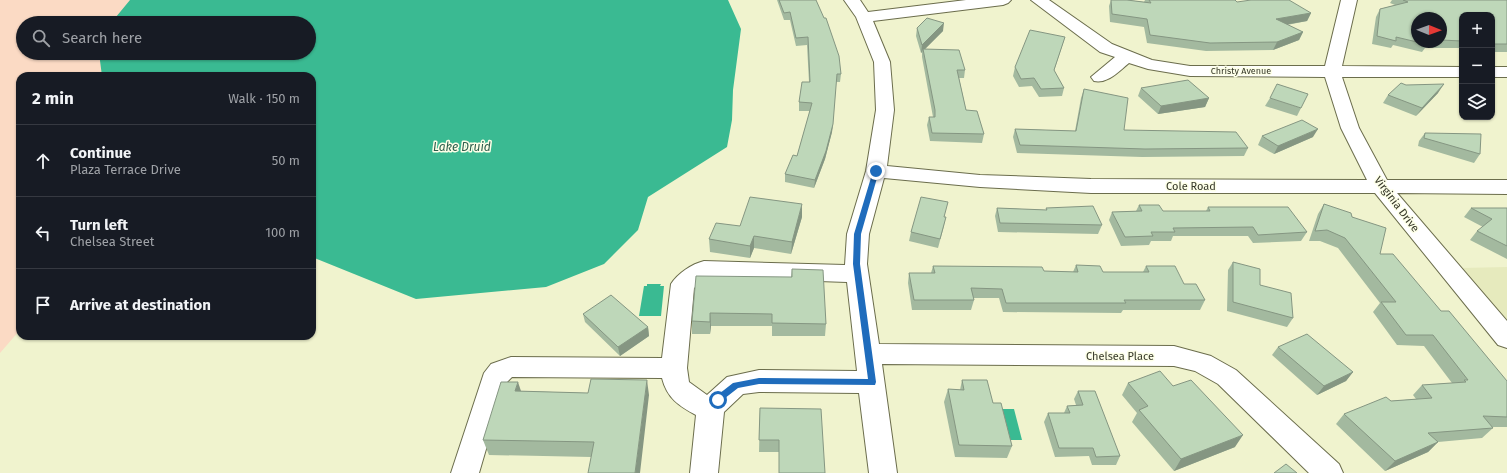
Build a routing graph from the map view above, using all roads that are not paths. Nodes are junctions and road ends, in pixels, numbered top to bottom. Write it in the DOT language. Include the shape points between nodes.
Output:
graph roads {
  1 [pos="852,0"];
  2 [pos="1003,0"];
  3 [pos="1039,0"];
  4 [pos="1349,0"];
  5 [pos="864,17"];
  6 [pos="1127,56"];
  7 [pos="1332,71"];
  8 [pos="1459,72"];
  9 [pos="1495,72"];
  10 [pos="1507,72"];
  11 [pos="1100,77"];
  12 [pos="876,171"];
  13 [pos="1380,186"];
  14 [pos="1507,187"];
  15 [pos="857,274"];
  16 [pos="1507,338"];
  17 [pos="868,354"];
  18 [pos="674,368"];
  19 [pos="872,382"];
  20 [pos="711,409"];
  21 [pos="465,473"];
  22 [pos="704,473"];
  23 [pos="883,473"];
  24 [pos="1329,473"];
  1 -- 5 [label="street"];
  2 -- 5 [label="street"];
  3 -- 6 [label="street, Christy Avenue" via="1106,48"];
  4 -- 7 [label="street"];
  5 -- 12 [label="street" via="882,62 885,110"];
  6 -- 7 [label="street, Christy Avenue" via="1148,64 1190,71"];
  6 -- 11 [label="street"];
  7 -- 8 [label="street, Christy Avenue"];
  7 -- 13 [label="street, Virginia Drive" via="1350,128"];
  9 -- 10 [label="street"];
  12 -- 13 [label="street, Cole Road" via="980,181 1090,186"];
  12 -- 15 [label="street" via="858,234"];
  13 -- 14 [label="street, Cole Road"];
  13 -- 16 [label="street, Virginia Drive"];
  15 -- 17 [label="street"];
  15 -- 18 [label="street" via="704,269 683,284"];
  17 -- 19 [label="street"];
  17 -- 24 [label="street, Chelsea Place" via="1174,356 1202,363 1227,377"];
  18 -- 20 [label="street" via="674,379 678,389"];
  18 -- 21 [label="street" via="516,367 500,371 493,380"];
  19 -- 20 [label="street" via="759,381 736,385"];
  19 -- 23 [label="street"];
  20 -- 22 [label="street"];
}
